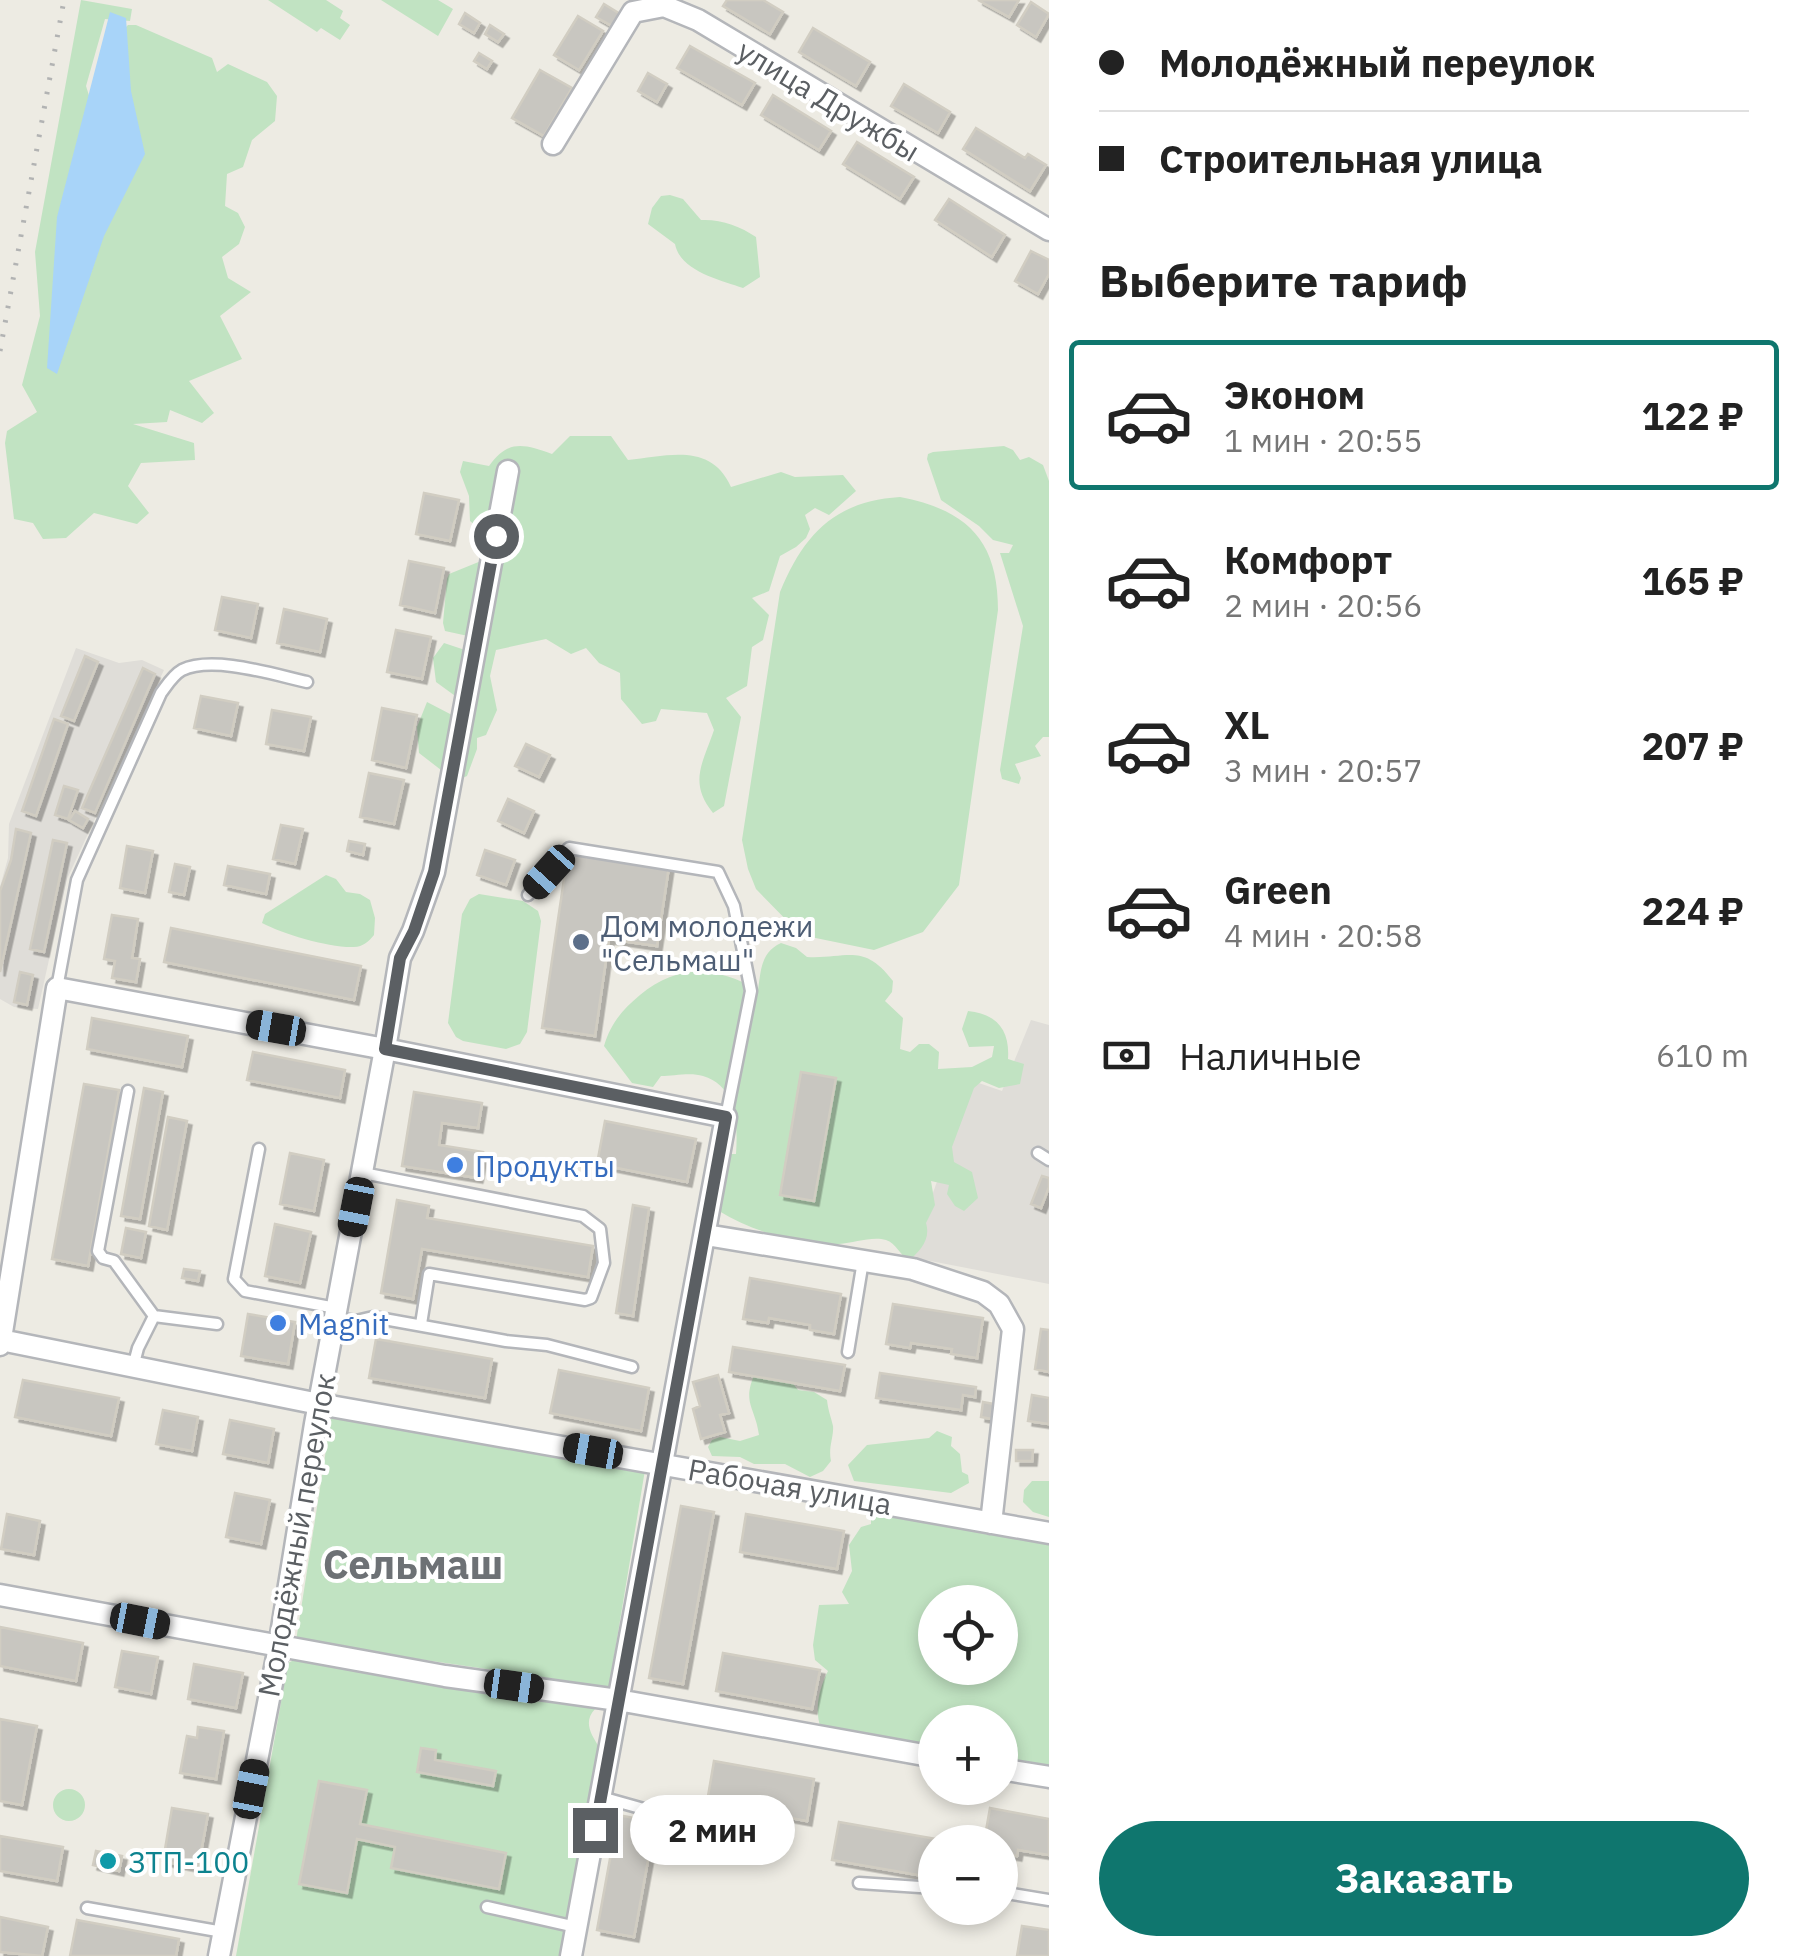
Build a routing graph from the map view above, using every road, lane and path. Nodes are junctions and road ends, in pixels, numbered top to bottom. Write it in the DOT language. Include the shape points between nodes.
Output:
graph roads {
  1 [pos="553,144"];
  2 [pos="1049,230"];
  3 [pos="508,470"];
  4 [pos="308,682"];
  5 [pos="528,895"];
  6 [pos="57,988"];
  7 [pos="385,1049"];
  8 [pos="128,1091"];
  9 [pos="726,1117"];
  10 [pos="259,1149"];
  11 [pos="362,1173"];
  12 [pos="706,1235"];
  13 [pos="863,1261"];
  14 [pos="335,1313"];
  15 [pos="154,1316"];
  16 [pos="217,1324"];
  17 [pos="421,1324"];
  18 [pos="0,1343"];
  19 [pos="848,1352"];
  20 [pos="133,1367"];
  21 [pos="632,1367"];
  22 [pos="318,1404"];
  23 [pos="661,1463"];
  24 [pos="990,1522"];
  25 [pos="1049,1533"];
  26 [pos="0,1596"];
  27 [pos="279,1647"];
  28 [pos="618,1700"];
  29 [pos="918,1754"];
  30 [pos="1018,1772"];
  31 [pos="1049,1778"];
  32 [pos="601,1798"];
  33 [pos="780,1844"];
  34 [pos="859,1883"];
  35 [pos="918,1887"];
  36 [pos="1018,1895"];
  37 [pos="1049,1900"];
  38 [pos="487,1907"];
  39 [pos="87,1908"];
  40 [pos="576,1926"];
  41 [pos="223,1932"];
  42 [pos="218,1956"];
  43 [pos="571,1956"];
  1 -- 2 [label="street, улица Дружбы" via="633,12 664,6"];
  3 -- 7 [label="street, Молодёжный переулок" via="434,872 400,958"];
  4 -- 6 [label="lane" via="211,664 170,680 78,880"];
  5 -- 9 [label="lane" via="569,848 718,872 734,906 751,991"];
  6 -- 7 [label="street"];
  6 -- 18 [label="street"];
  7 -- 9 [label="street"];
  7 -- 11 [label="street, Молодёжный переулок"];
  8 -- 15 [label="lane" via="98,1251"];
  9 -- 12 [label="street"];
  10 -- 14 [label="lane" via="234,1279 246,1291"];
  11 -- 14 [label="street, Молодёжный переулок"];
  11 -- 17 [label="lane" via="583,1216 600,1229 604,1262 591,1298 430,1274"];
  12 -- 13 [label="street"];
  12 -- 23 [label="street"];
  13 -- 19 [label="lane"];
  13 -- 24 [label="street" via="983,1292 1007,1316 1012,1329"];
  14 -- 17 [label="lane"];
  14 -- 22 [label="street, Молодёжный переулок"];
  15 -- 16 [label="lane"];
  15 -- 20 [label="lane"];
  17 -- 21 [label="lane"];
  18 -- 20 [label="street, Рабочая улица"];
  20 -- 22 [label="street, Рабочая улица"];
  22 -- 23 [label="street, Рабочая улица"];
  22 -- 27 [label="street, Молодёжный переулок"];
  23 -- 24 [label="street, Рабочая улица"];
  23 -- 28 [label="street"];
  24 -- 25 [label="street, Рабочая улица"];
  26 -- 27 [label="street"];
  27 -- 28 [label="street"];
  27 -- 41 [label="street, Молодёжный переулок"];
  28 -- 29 [label="street"];
  28 -- 32 [label="street"];
  30 -- 31 [label="street"];
  32 -- 33 [label="lane" via="682,1824"];
  32 -- 40 [label="street"];
  34 -- 35 [label="lane"];
  36 -- 37 [label="lane"];
  38 -- 40 [label="lane"];
  39 -- 41 [label="lane"];
  40 -- 43 [label="street"];
  41 -- 42 [label="street, Молодёжный переулок"];
}
